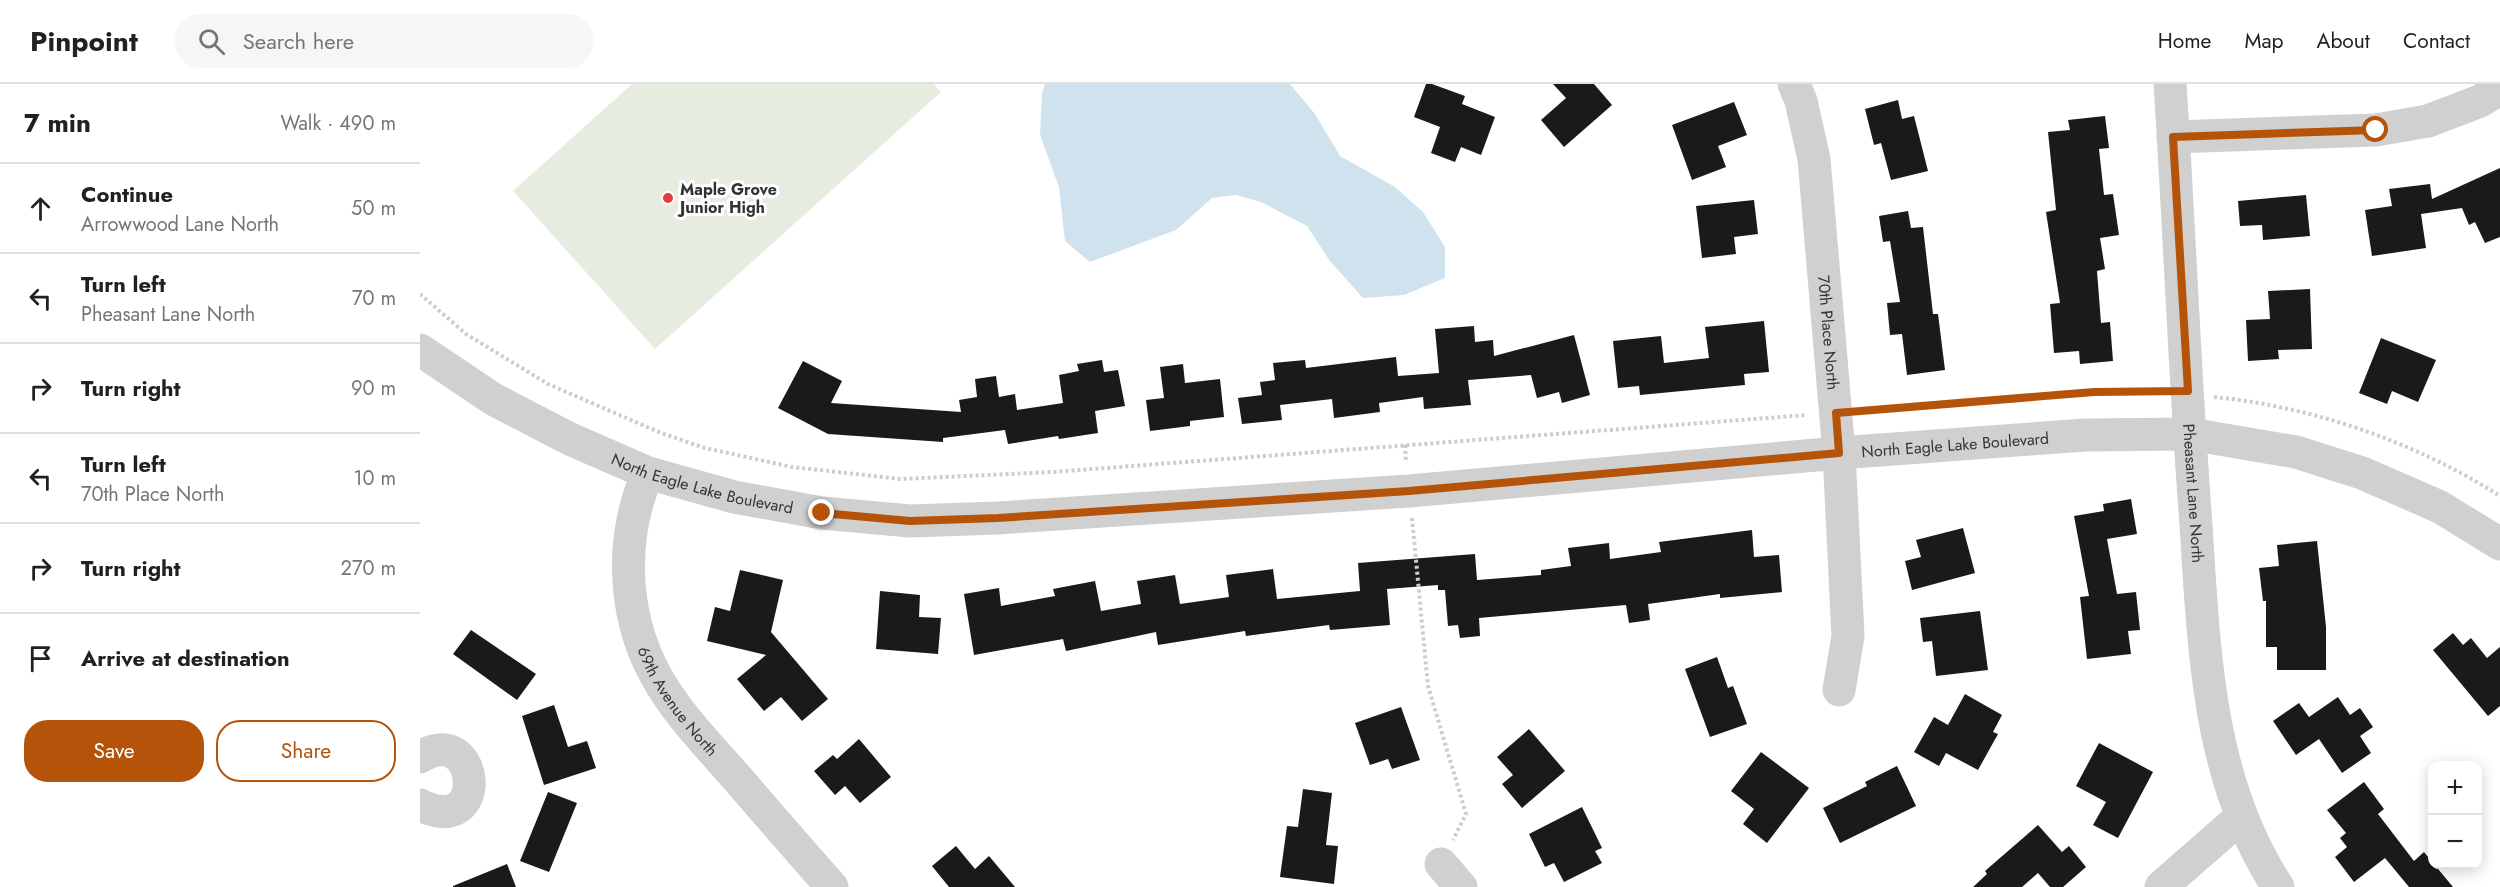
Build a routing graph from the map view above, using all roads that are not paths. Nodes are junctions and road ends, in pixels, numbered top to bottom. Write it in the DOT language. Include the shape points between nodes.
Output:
graph roads {
  1 [pos="1794,84"];
  2 [pos="2169,84"];
  3 [pos="2500,89"];
  4 [pos="2173,137"];
  5 [pos="420,350"];
  6 [pos="2190,434"];
  7 [pos="1839,453"];
  8 [pos="648,473"];
  9 [pos="2500,544"];
  10 [pos="1839,690"];
  11 [pos="420,757"];
  12 [pos="420,806"];
  13 [pos="2241,817"];
  14 [pos="832,887"];
  15 [pos="2161,887"];
  16 [pos="2278,887"];
  1 -- 7 [label="street, 70th Place North" via="1814,159"];
  2 -- 4 [label="street, Pheasant Lane North"];
  3 -- 4 [label="street" via="2428,121 2376,130"];
  4 -- 6 [label="street, Pheasant Lane North"];
  5 -- 8 [label="street, North Eagle Lake Boulevard" via="493,399"];
  6 -- 7 [label="street, North Eagle Lake Boulevard" via="2085,435"];
  6 -- 9 [label="street, North Eagle Lake Boulevard" via="2296,452 2362,473 2440,507"];
  6 -- 13 [label="street, Pheasant Lane North" via="2211,707"];
  7 -- 8 [label="street, North Eagle Lake Boulevard" via="1409,491 910,521 811,511 734,497"];
  7 -- 10 [label="street, 70th Place North" via="1848,636"];
  8 -- 14 [label="street, 69th Avenue North" via="638,494 630,530 628,575 635,622 655,674 689,723"];
  11 -- 12 [label="street" via="446,751 461,759 471,781 464,801 453,810 435,813"];
  13 -- 15 [label="street"];
  13 -- 16 [label="street, Pheasant Lane North"];
}
